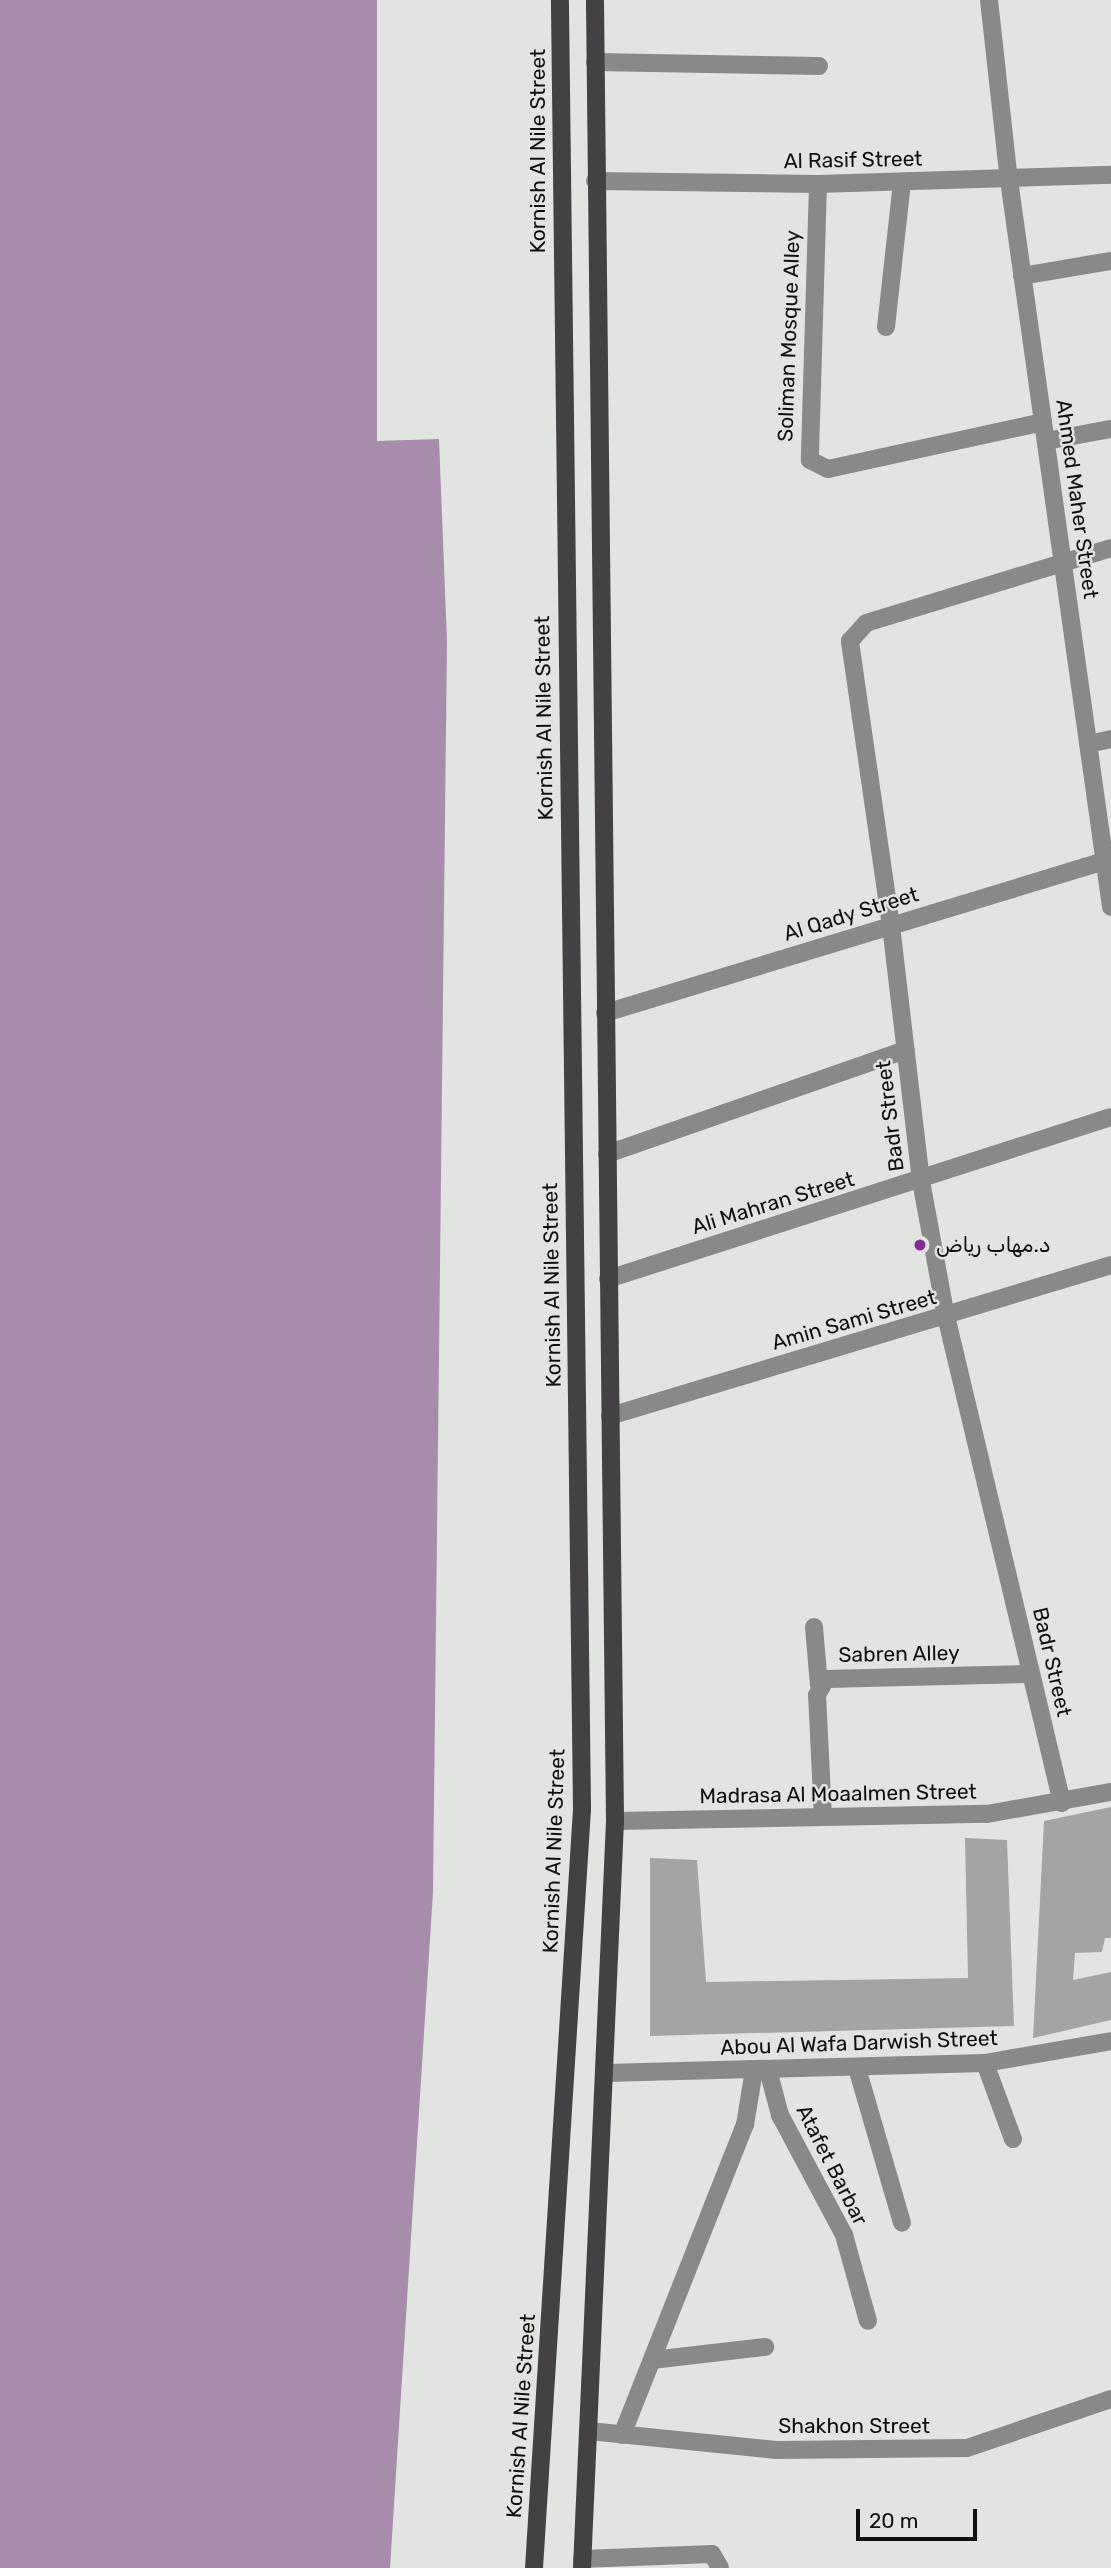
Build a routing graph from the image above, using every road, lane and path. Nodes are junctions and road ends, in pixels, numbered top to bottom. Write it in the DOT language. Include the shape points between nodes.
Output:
graph roads {
  1 [pos="560,0"];
  2 [pos="595,0"];
  3 [pos="989,0"];
  4 [pos="595,62"];
  5 [pos="818,66"];
  6 [pos="1111,175"];
  7 [pos="1009,180"];
  8 [pos="594,181"];
  9 [pos="902,182"];
  10 [pos="818,184"];
  11 [pos="1110,261"];
  12 [pos="1022,276"];
  13 [pos="886,327"];
  14 [pos="1043,422"];
  15 [pos="1111,429"];
  16 [pos="1046,441"];
  17 [pos="1111,548"];
  18 [pos="1063,565"];
  19 [pos="1111,738"];
  20 [pos="1088,744"];
  21 [pos="1108,860"];
  22 [pos="1111,907"];
  23 [pos="891,926"];
  24 [pos="605,1013"];
  25 [pos="905,1050"];
  26 [pos="1111,1116"];
  27 [pos="607,1154"];
  28 [pos="921,1181"];
  29 [pos="1111,1265"];
  30 [pos="608,1279"];
  31 [pos="946,1317"];
  32 [pos="610,1416"];
  33 [pos="814,1627"];
  34 [pos="1031,1674"];
  35 [pos="819,1685"];
  36 [pos="1111,1792"];
  37 [pos="1062,1803"];
  38 [pos="823,1817"];
  39 [pos="615,1821"];
  40 [pos="1111,2041"];
  41 [pos="985,2063"];
  42 [pos="857,2068"];
  43 [pos="761,2070"];
  44 [pos="607,2073"];
  45 [pos="1013,2139"];
  46 [pos="902,2223"];
  47 [pos="868,2320"];
  48 [pos="765,2347"];
  49 [pos="652,2360"];
  50 [pos="1111,2399"];
  51 [pos="589,2431"];
  52 [pos="622,2435"];
  53 [pos="582,2563"];
  54 [pos="534,2568"];
  55 [pos="720,2568"];
  1 -- 54 [label="main road, Kornish Al Nile Street" via="582,1809"];
  2 -- 4 [label="main road"];
  3 -- 7 [label="street, Ahmed Maher Street"];
  4 -- 5 [label="street"];
  4 -- 8 [label="main road"];
  6 -- 7 [label="street, Al Rasif Street"];
  7 -- 9 [label="street, Al Rasif Street"];
  7 -- 12 [label="street, Ahmed Maher Street"];
  8 -- 10 [label="street, Al Rasif Street"];
  8 -- 24 [label="main road"];
  9 -- 10 [label="street, Al Rasif Street"];
  9 -- 13 [label="street"];
  10 -- 14 [label="street, Soliman Mosque Alley" via="810,460 828,469"];
  11 -- 12 [label="street"];
  12 -- 14 [label="street, Ahmed Maher Street"];
  14 -- 16 [label="street, Ahmed Maher Street"];
  15 -- 16 [label="street"];
  16 -- 18 [label="street, Ahmed Maher Street"];
  17 -- 18 [label="street, Badr Street"];
  18 -- 20 [label="street, Ahmed Maher Street"];
  18 -- 23 [label="street, Badr Street" via="866,623 850,641"];
  19 -- 20 [label="street"];
  20 -- 21 [label="street, Ahmed Maher Street"];
  21 -- 22 [label="street, Ahmed Maher Street"];
  21 -- 23 [label="street, Al Qady Street"];
  23 -- 24 [label="street, Al Qady Street"];
  23 -- 25 [label="street, Badr Street"];
  24 -- 27 [label="main road"];
  25 -- 27 [label="street"];
  25 -- 28 [label="street, Badr Street"];
  26 -- 28 [label="street, Ali Mahran Street"];
  27 -- 30 [label="main road"];
  28 -- 30 [label="street, Ali Mahran Street"];
  28 -- 31 [label="street, Badr Street"];
  29 -- 31 [label="street, Amin Sami Street"];
  30 -- 32 [label="main road"];
  31 -- 32 [label="street, Amin Sami Street"];
  31 -- 34 [label="street, Badr Street"];
  32 -- 39 [label="main road"];
  33 -- 35 [label="street"];
  34 -- 35 [label="street, Sabren Alley" via="836,1677"];
  34 -- 37 [label="street, Badr Street"];
  35 -- 38 [label="street, Sabren Alley"];
  36 -- 37 [label="street"];
  37 -- 38 [label="street, Madrasa Al Moaalmen Street" via="987,1814"];
  38 -- 39 [label="street, Madrasa Al Moaalmen Street"];
  39 -- 44 [label="main road"];
  40 -- 41 [label="street, Abou Al Wafa Darwish Street"];
  41 -- 42 [label="street, Abou Al Wafa Darwish Street"];
  41 -- 45 [label="street"];
  42 -- 43 [label="street, Abou Al Wafa Darwish Street"];
  42 -- 46 [label="street"];
  43 -- 44 [label="street, Abou Al Wafa Darwish Street"];
  43 -- 47 [label="street, Atafet Barbar" via="844,2235"];
  43 -- 49 [label="street" via="746,2125"];
  44 -- 51 [label="main road"];
  48 -- 49 [label="street"];
  49 -- 52 [label="street"];
  50 -- 52 [label="street, Shakhon Street" via="967,2448 776,2450"];
  51 -- 52 [label="street, Shakhon Street"];
  51 -- 53 [label="main road"];
  53 -- 55 [label="street" via="712,2554"];
}
